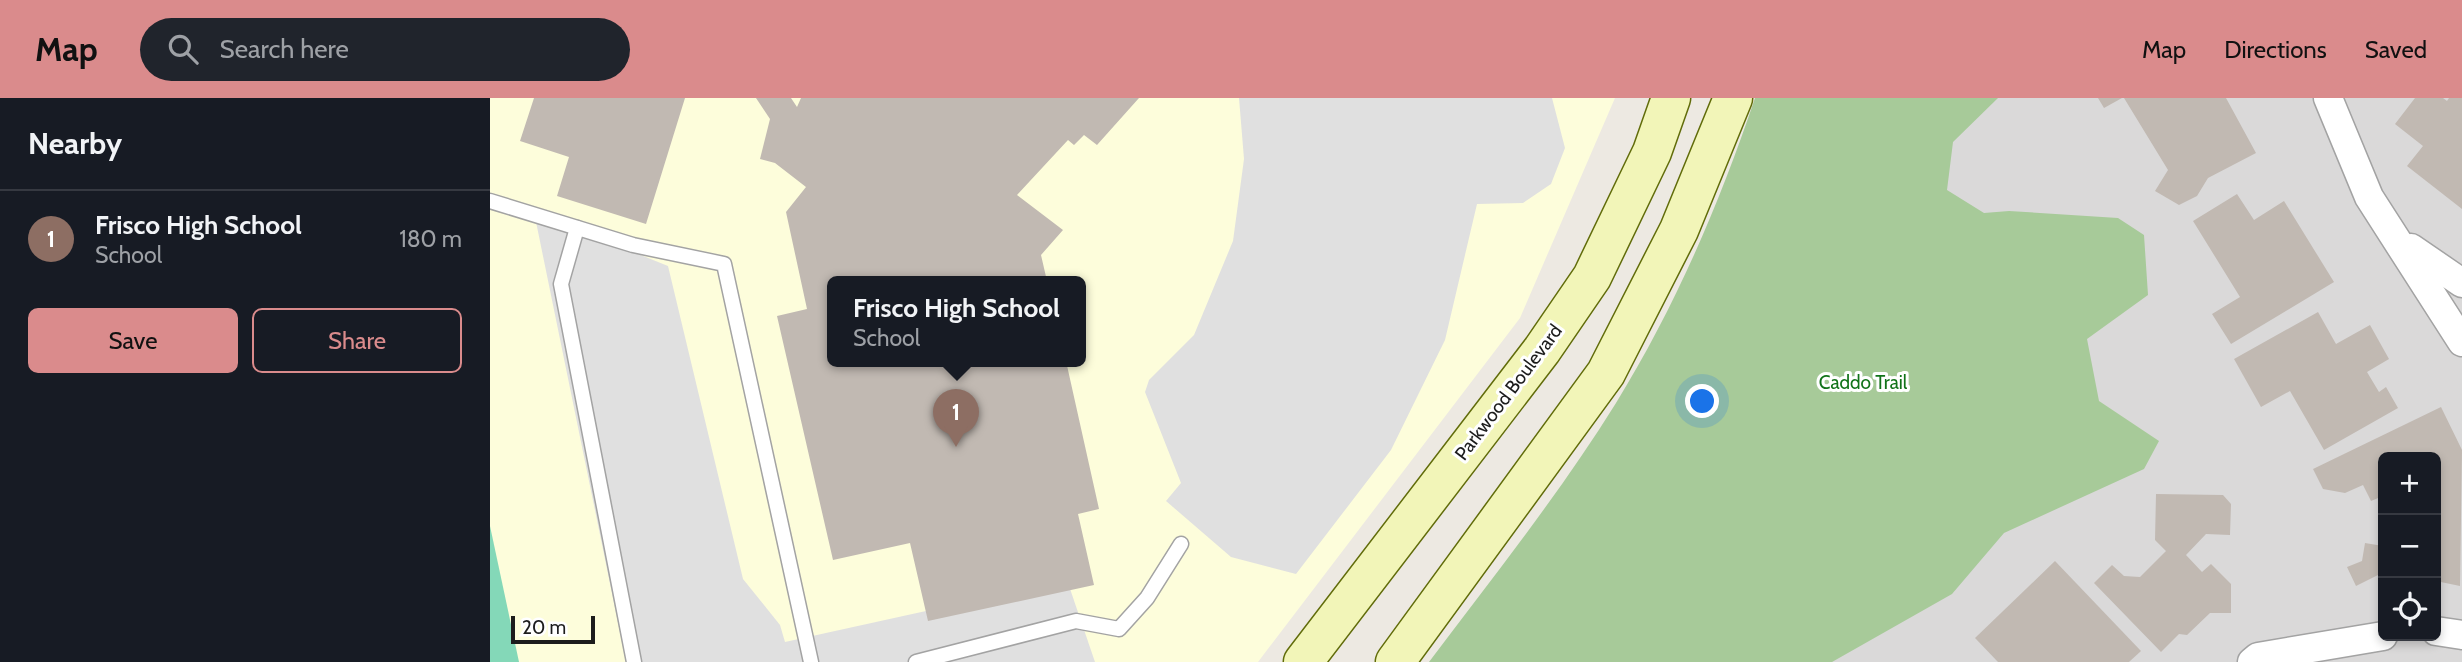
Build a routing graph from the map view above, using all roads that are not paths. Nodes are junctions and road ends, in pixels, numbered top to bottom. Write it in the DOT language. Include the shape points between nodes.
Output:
graph roads {
  1 [pos="1671,98"];
  2 [pos="1733,98"];
  3 [pos="2328,98"];
  4 [pos="490,201"];
  5 [pos="2373,203"];
  6 [pos="577,228"];
  7 [pos="2462,283"];
  8 [pos="2462,341"];
  9 [pos="1181,544"];
  10 [pos="2441,632"];
  11 [pos="2462,635"];
  12 [pos="2378,637"];
  13 [pos="1317,658"];
  14 [pos="634,662"];
  15 [pos="811,662"];
  16 [pos="916,662"];
  17 [pos="1395,662"];
  18 [pos="2252,662"];
  1 -- 13 [label="main road, Parkwood Boulevard" via="1652,152 1591,277"];
  2 -- 17 [label="main road" via="1679,230 1606,373"];
  3 -- 5 [label="street"];
  4 -- 6 [label="lane"];
  5 -- 7 [label="street" via="2405,243"];
  5 -- 8 [label="street"];
  6 -- 14 [label="lane" via="561,284"];
  6 -- 15 [label="lane" via="724,264"];
  9 -- 16 [label="lane" via="1147,598 1119,629 1076,621"];
  10 -- 11 [label="street"];
  12 -- 18 [label="street" via="2259,657"];
}
